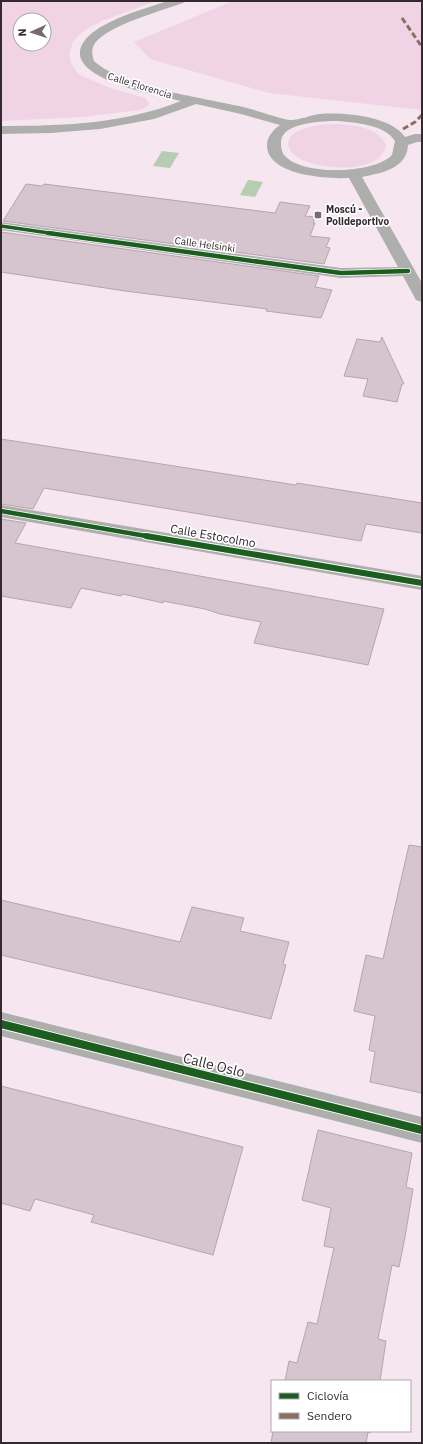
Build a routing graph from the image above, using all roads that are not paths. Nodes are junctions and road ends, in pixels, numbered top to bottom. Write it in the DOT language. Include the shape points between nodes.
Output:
graph roads {
  1 [pos="179,1"];
  2 [pos="196,100"];
  3 [pos="291,124"];
  4 [pos="1,130"];
  5 [pos="422,138"];
  6 [pos="402,143"];
  7 [pos="354,174"];
  8 [pos="1,226"];
  9 [pos="408,271"];
  10 [pos="422,296"];
  11 [pos="1,511"];
  12 [pos="422,583"];
  13 [pos="1,1024"];
  14 [pos="422,1130"];
  1 -- 2 [label="street, Calle Florencia" via="98,34 90,42 86,58 91,65 113,78"];
  2 -- 3 [label="street, Calle Florencia"];
  2 -- 4 [label="street, Calle Florencia" via="172,111 141,119 48,129"];
  3 -- 6 [label="street" via="317,118 356,119 390,130"];
  3 -- 7 [label="street" via="278,132 273,142 278,156 284,161 311,172"];
  5 -- 6 [label="street"];
  6 -- 7 [label="street" via="398,157 386,167"];
  7 -- 9 [label="street"];
  8 -- 9 [label="street, Calle Helsinki" via="341,273"];
  9 -- 10 [label="street"];
  11 -- 12 [label="street, Calle Estocolmo"];
  13 -- 14 [label="street, Calle Oslo"];
}
